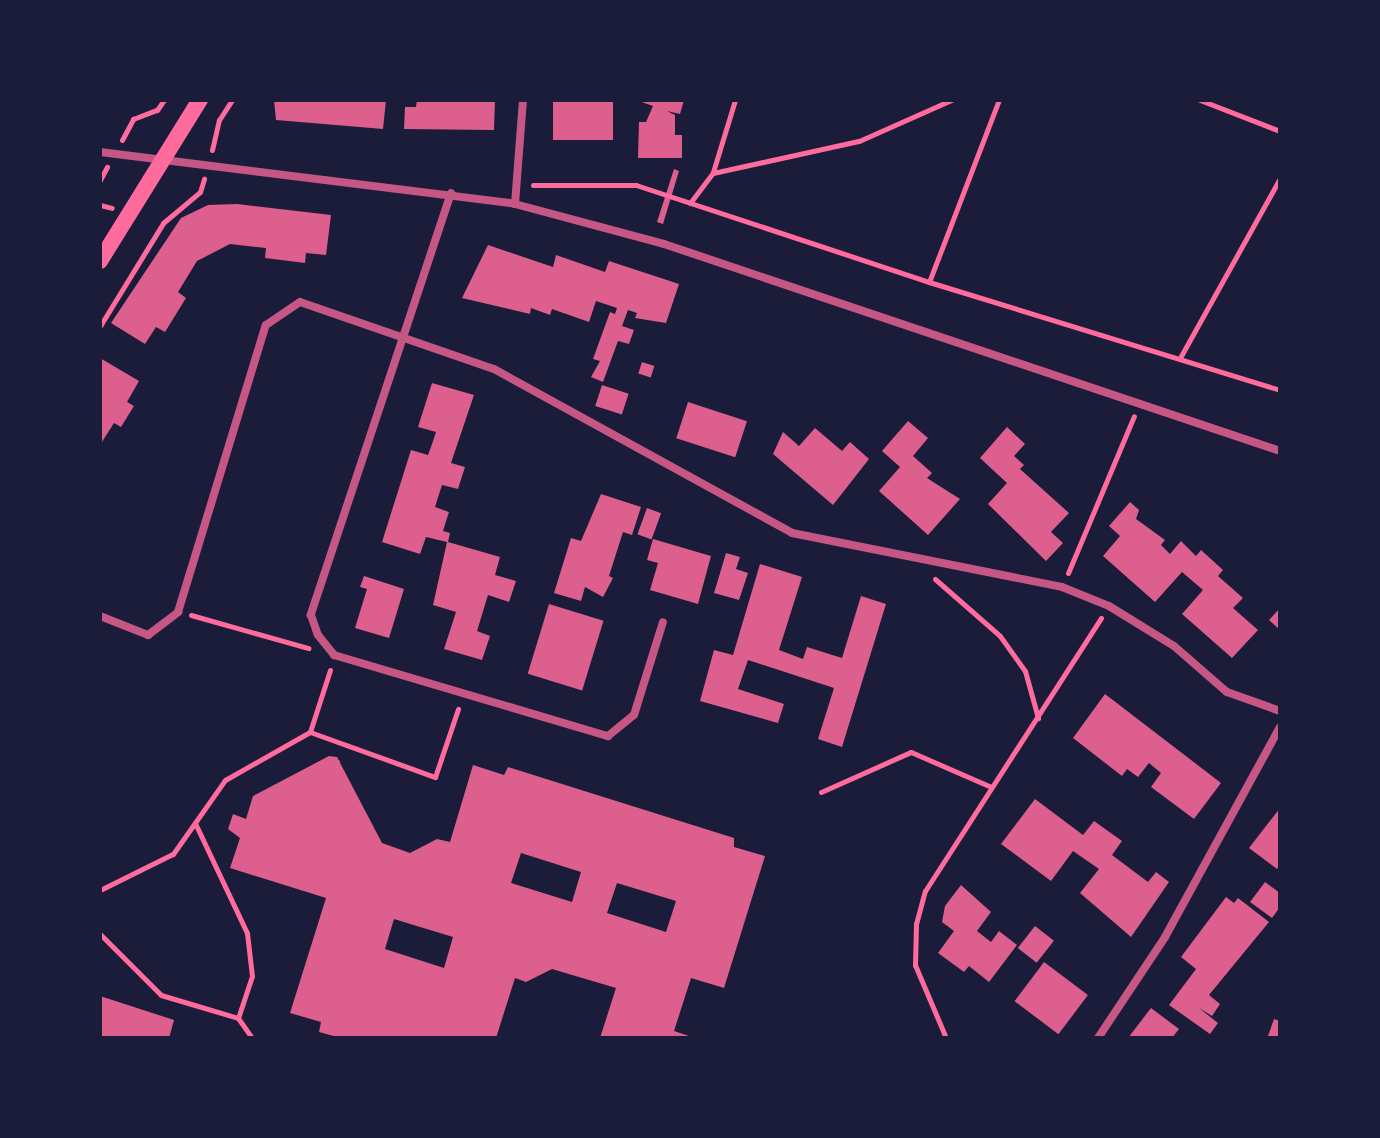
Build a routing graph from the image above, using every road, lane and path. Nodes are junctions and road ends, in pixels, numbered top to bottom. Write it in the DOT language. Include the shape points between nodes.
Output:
graph roads {
  1 [pos="164,100"];
  2 [pos="200,100"];
  3 [pos="232,100"];
  4 [pos="523,100"];
  5 [pos="735,100"];
  6 [pos="951,100"];
  7 [pos="999,100"];
  8 [pos="1200,100"];
  9 [pos="1280,131"];
  10 [pos="100,152"];
  11 [pos="113,156"];
  12 [pos="159,161"];
  13 [pos="209,165"];
  14 [pos="713,173"];
  15 [pos="1280,178"];
  16 [pos="516,185"];
  17 [pos="451,193"];
  18 [pos="690,203"];
  19 [pos="515,204"];
  20 [pos="100,261"];
  21 [pos="929,282"];
  22 [pos="100,326"];
  23 [pos="402,339"];
  24 [pos="1181,356"];
  25 [pos="1280,390"];
  26 [pos="1139,404"];
  27 [pos="1280,451"];
  28 [pos="924,563"];
  29 [pos="1062,587"];
  30 [pos="1109,606"];
  31 [pos="178,612"];
  32 [pos="100,616"];
  33 [pos="663,622"];
  34 [pos="334,655"];
  35 [pos="464,693"];
  36 [pos="1280,711"];
  37 [pos="1039,719"];
  38 [pos="1280,727"];
  39 [pos="310,732"];
  40 [pos="991,787"];
  41 [pos="821,792"];
  42 [pos="195,823"];
  43 [pos="100,890"];
  44 [pos="100,934"];
  45 [pos="238,1018"];
  46 [pos="252,1038"];
  47 [pos="946,1038"];
  48 [pos="1098,1038"];
  1 -- 11 [label="path" via="157,110 133,119"];
  2 -- 12 [label="main road"];
  3 -- 13 [label="path" via="219,120"];
  4 -- 16 [label="street"];
  5 -- 14 [label="path"];
  6 -- 14 [label="path" via="859,141"];
  7 -- 21 [label="path"];
  8 -- 9 [label="path"];
  10 -- 11 [label="street"];
  11 -- 12 [label="street"];
  12 -- 13 [label="street"];
  12 -- 20 [label="main road"];
  13 -- 17 [label="street"];
  13 -- 22 [label="path" via="200,192 163,223"];
  14 -- 18 [label="path"];
  15 -- 24 [label="path"];
  16 -- 18 [label="path" via="636,185"];
  16 -- 19 [label="street"];
  17 -- 19 [label="street"];
  17 -- 23 [label="street"];
  18 -- 21 [label="path"];
  19 -- 26 [label="street" via="664,244"];
  21 -- 24 [label="path"];
  23 -- 28 [label="street" via="494,369 792,533"];
  23 -- 31 [label="street" via="300,302 266,325"];
  23 -- 34 [label="street" via="311,615"];
  24 -- 25 [label="path"];
  26 -- 27 [label="street"];
  26 -- 29 [label="path"];
  28 -- 29 [label="street"];
  28 -- 37 [label="path" via="937,582 1000,636 1025,671"];
  29 -- 30 [label="street"];
  30 -- 36 [label="street" via="1174,646 1227,692"];
  30 -- 37 [label="path"];
  31 -- 32 [label="street" via="148,635"];
  31 -- 34 [label="path"];
  33 -- 35 [label="street" via="634,715 608,736"];
  34 -- 35 [label="street"];
  34 -- 39 [label="path"];
  35 -- 39 [label="path" via="435,777"];
  37 -- 40 [label="path"];
  38 -- 48 [label="street" via="1165,937"];
  39 -- 42 [label="path" via="225,780"];
  40 -- 41 [label="path" via="911,752"];
  40 -- 47 [label="path" via="925,891 916,924 915,965"];
  42 -- 43 [label="path" via="173,854"];
  42 -- 45 [label="path" via="247,933 252,976"];
  44 -- 45 [label="path" via="161,995"];
  45 -- 46 [label="path"];
}
